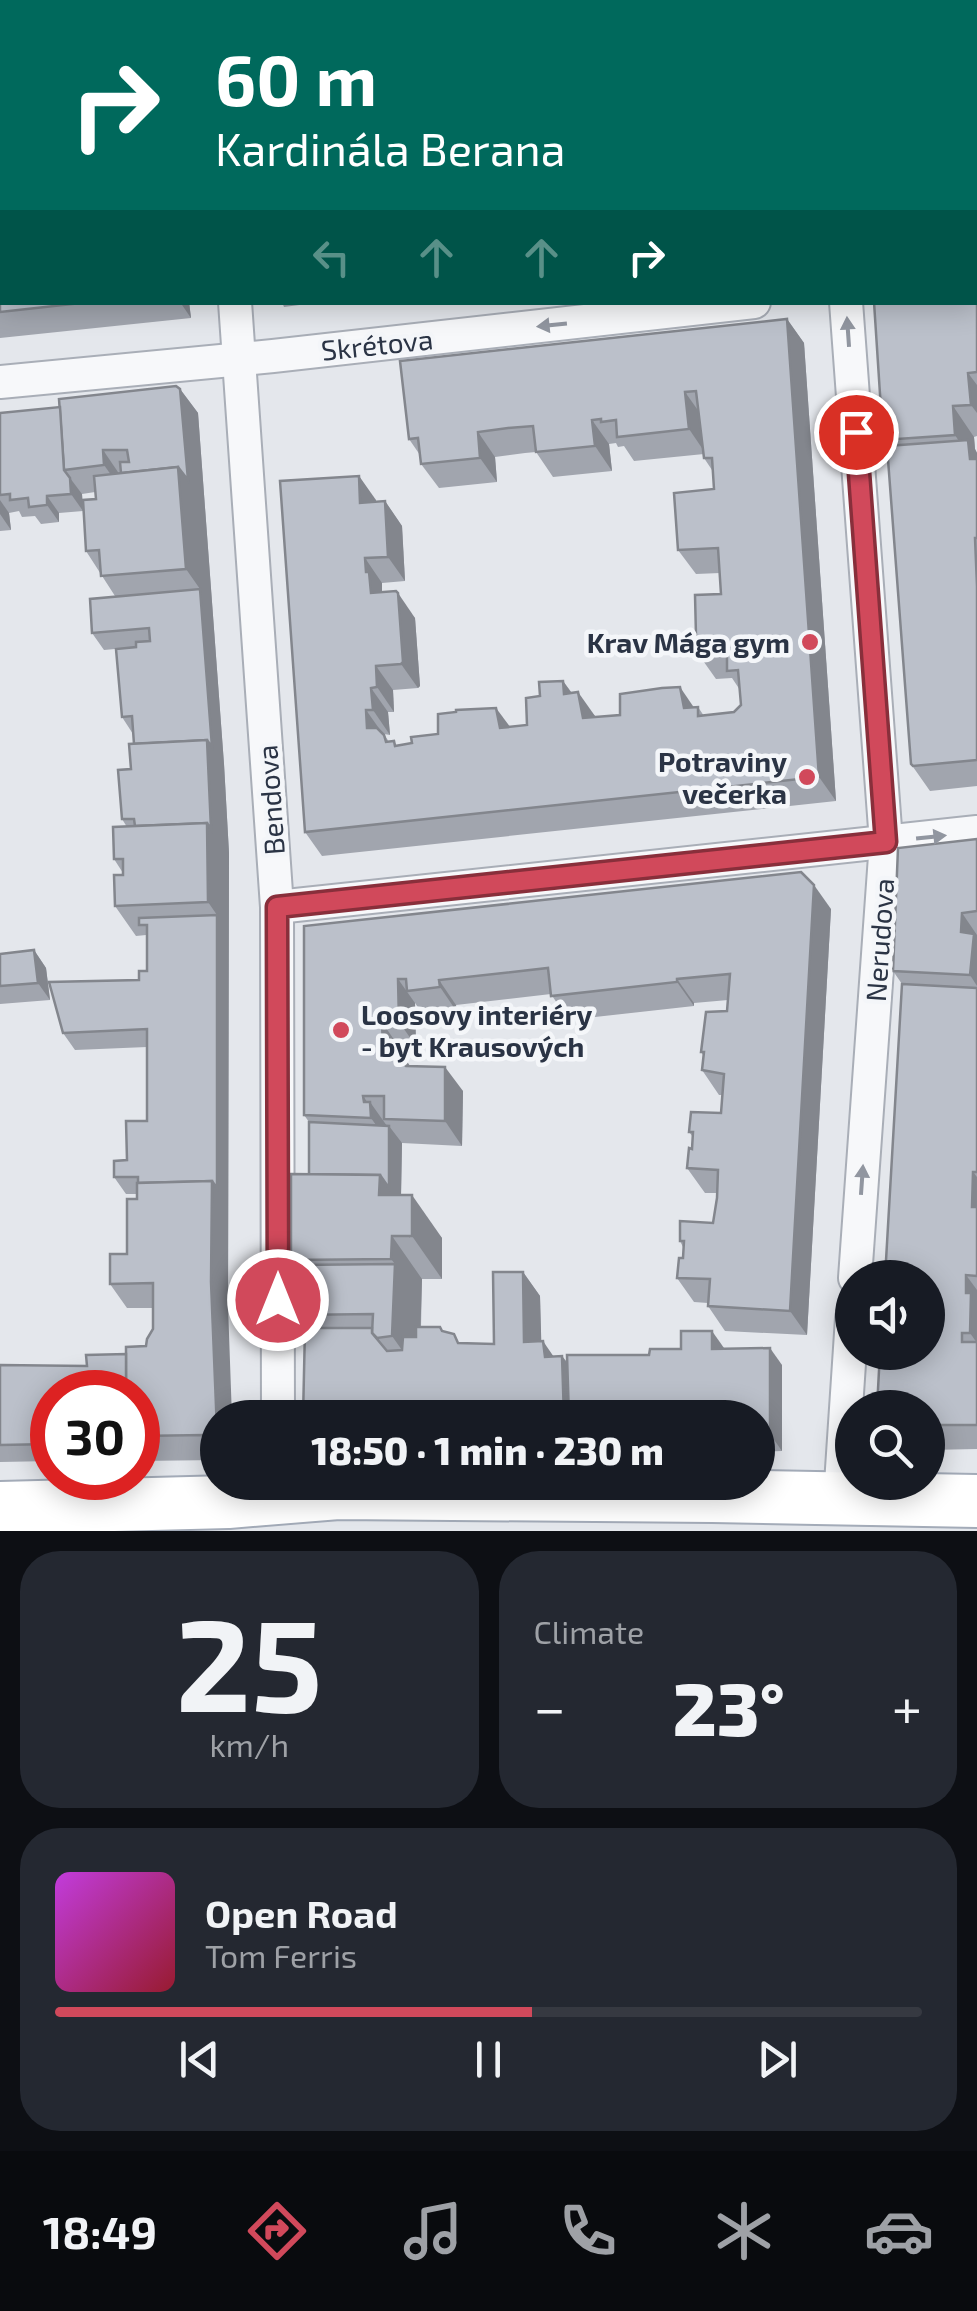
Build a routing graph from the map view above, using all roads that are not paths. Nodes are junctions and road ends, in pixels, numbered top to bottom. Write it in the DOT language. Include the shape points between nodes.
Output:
graph roads {
  1 [pos="235,305"];
  2 [pos="727,305"];
  3 [pos="846,305"];
  4 [pos="239,359"];
  5 [pos="0,382"];
  6 [pos="977,832"];
  7 [pos="886,842"];
  8 [pos="277,907"];
  9 [pos="856,1260"];
  10 [pos="278,1400"];
  11 [pos="835,1499"];
  12 [pos="908,1500"];
  13 [pos="977,1501"];
  14 [pos="281,1504"];
  15 [pos="0,1508"];
  1 -- 4 [label="street, Bendova"];
  2 -- 4 [label="street, Skrétova, one-way"];
  7 -- 3 [label="street, Nerudova, one-way"];
  4 -- 5 [label="street, Skrétova"];
  4 -- 8 [label="street, Bendova"];
  7 -- 6 [label="street, one-way"];
  7 -- 8 [label="street"];
  9 -- 7 [label="street, Nerudova, one-way"];
  8 -- 10 [label="street, Bendova"];
  11 -- 14 [label="main road" via="338,1494"];
  12 -- 13 [label="main road"];
  14 -- 15 [label="main road"];
}
